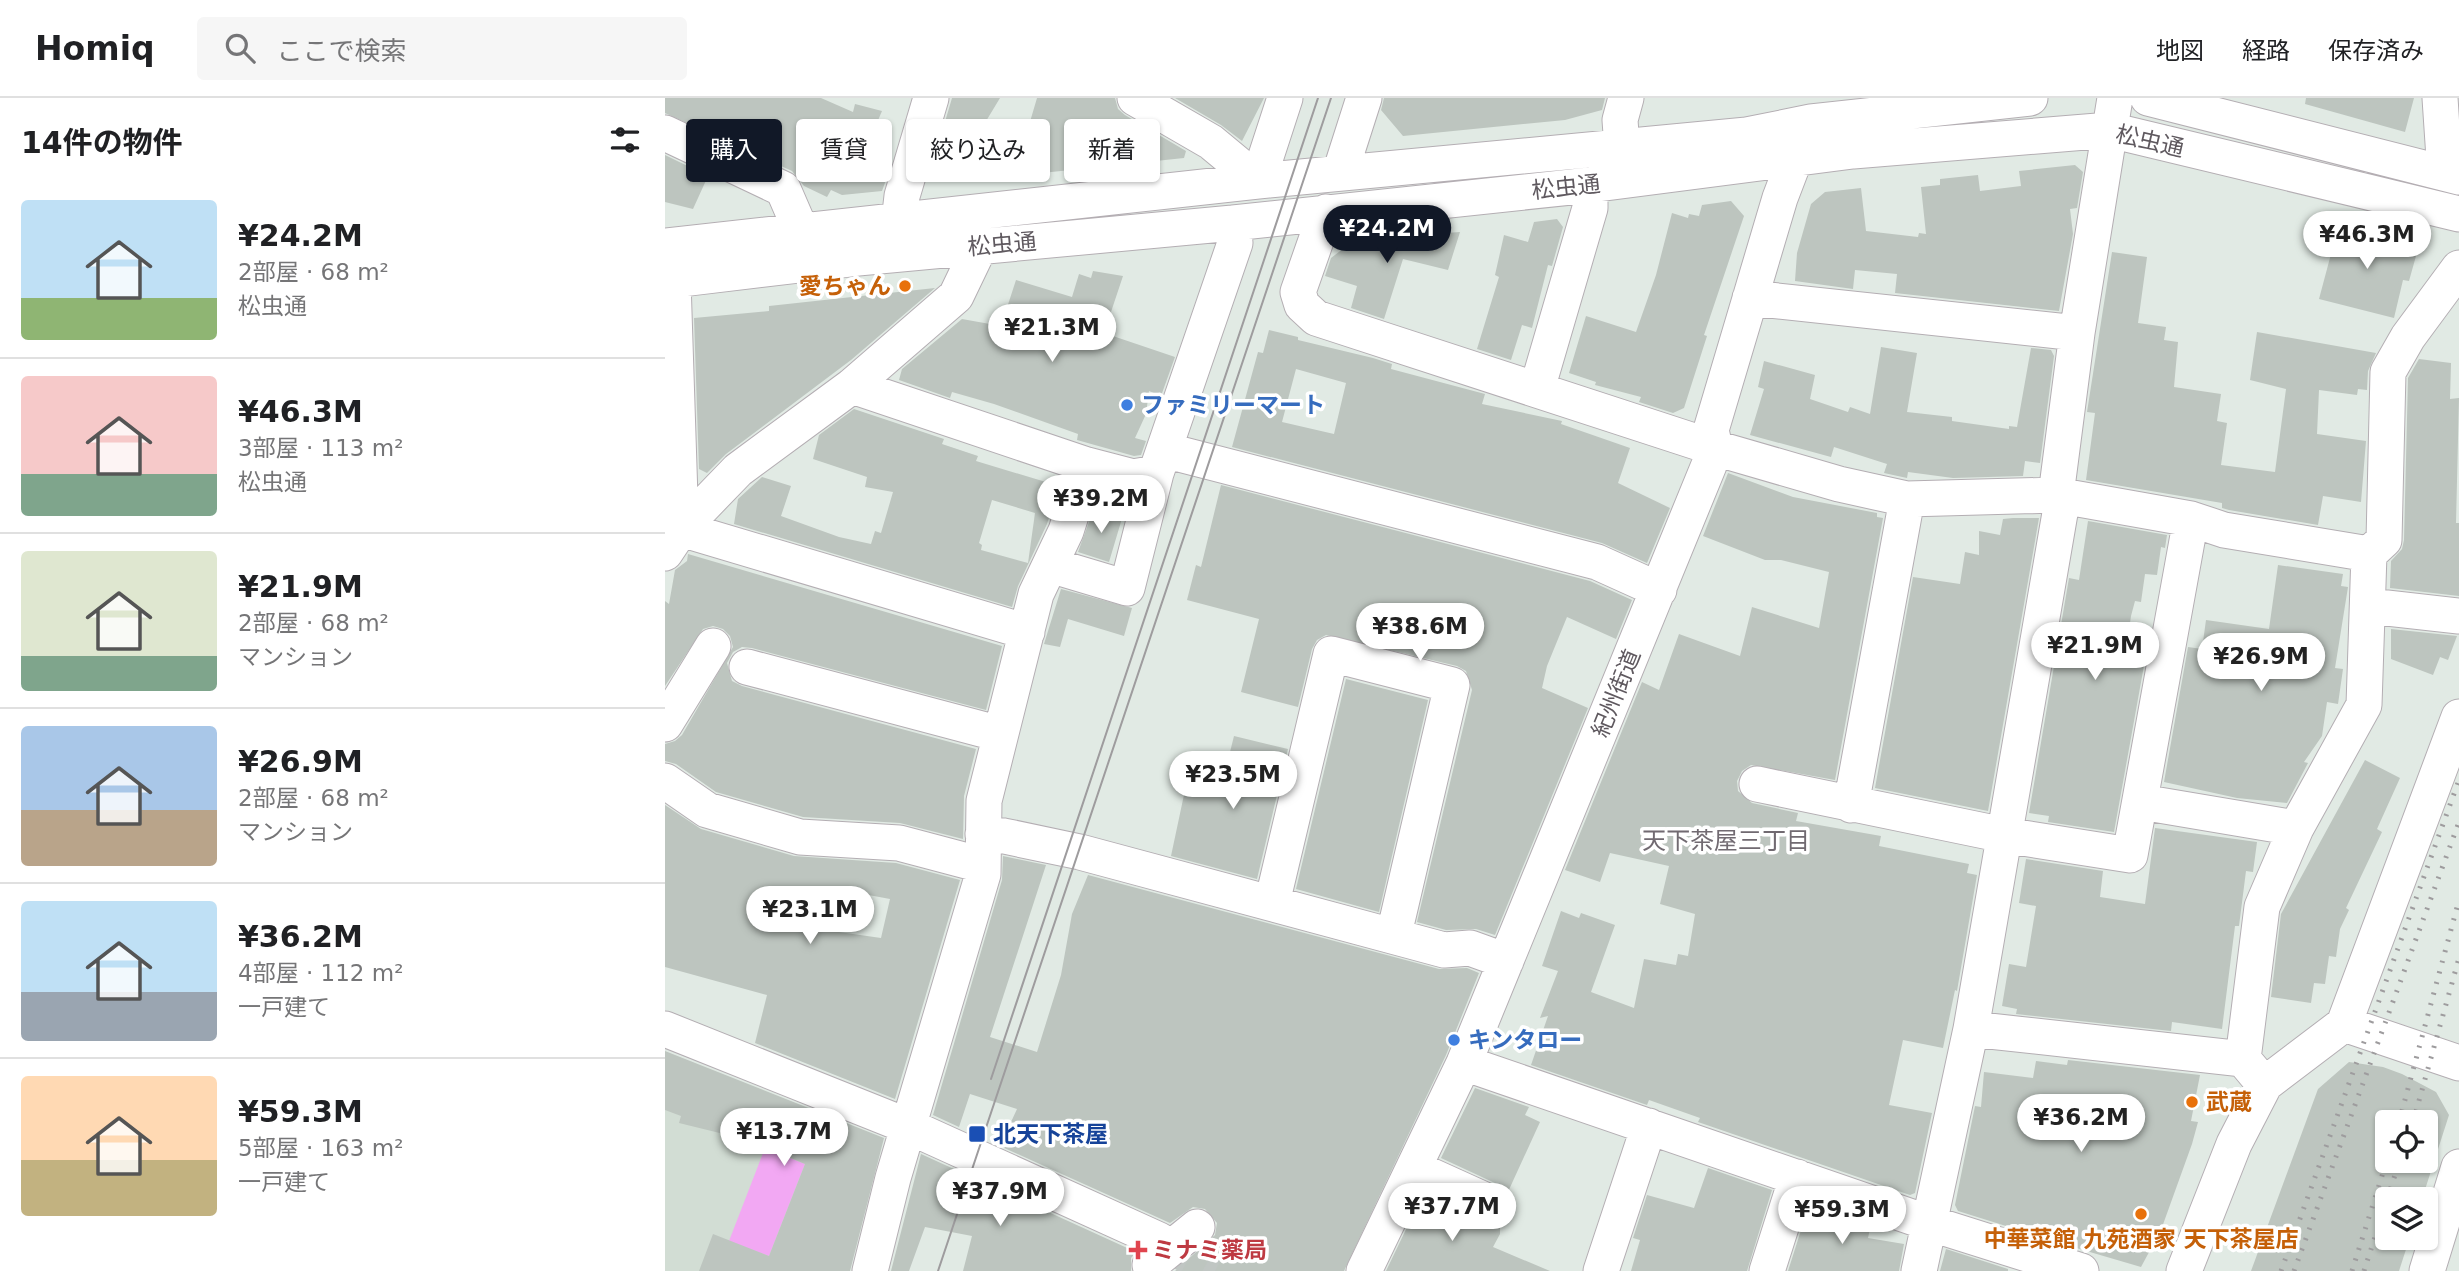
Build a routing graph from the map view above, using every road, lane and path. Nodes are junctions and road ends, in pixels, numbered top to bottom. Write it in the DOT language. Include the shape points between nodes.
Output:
graph roads {
  1 [pos="931,98"];
  2 [pos="1135,98"];
  3 [pos="1285,98"];
  4 [pos="1364,98"];
  5 [pos="1626,98"];
  6 [pos="2030,98"];
  7 [pos="2148,98"];
  8 [pos="2440,98"];
  9 [pos="1814,110"];
  10 [pos="2113,114"];
  11 [pos="665,133"];
  12 [pos="1622,149"];
  13 [pos="1794,161"];
  14 [pos="1340,173"];
  15 [pos="2452,175"];
  16 [pos="1258,181"];
  17 [pos="1590,185"];
  18 [pos="1326,212"];
  19 [pos="2459,214"];
  20 [pos="899,222"];
  21 [pos="1233,223"];
  22 [pos="802,233"];
  23 [pos="665,246"];
  24 [pos="980,246"];
  25 [pos="2459,268"];
  26 [pos="669,281"];
  27 [pos="1750,298"];
  28 [pos="2077,333"];
  29 [pos="852,386"];
  30 [pos="1537,389"];
  31 [pos="1715,448"];
  32 [pos="1160,462"];
  33 [pos="1087,465"];
  34 [pos="2056,495"];
  35 [pos="1907,499"];
  36 [pos="2191,519"];
  37 [pos="673,541"];
  38 [pos="2369,554"];
  39 [pos="1050,565"];
  40 [pos="1659,590"];
  41 [pos="2369,606"];
  42 [pos="2459,616"];
  43 [pos="1027,632"];
  44 [pos="713,646"];
  45 [pos="747,667"];
  46 [pos="2459,717"];
  47 [pos="665,724"];
  48 [pos="1000,734"];
  49 [pos="665,781"];
  50 [pos="1757,784"];
  51 [pos="2141,802"];
  52 [pos="1850,805"];
  53 [pos="2296,828"];
  54 [pos="2004,835"];
  55 [pos="982,850"];
  56 [pos="1272,903"];
  57 [pos="1394,934"];
  58 [pos="1506,961"];
  59 [pos="2344,1024"];
  60 [pos="665,1029"];
  61 [pos="1971,1029"];
  62 [pos="1465,1063"];
  63 [pos="2459,1063"];
  64 [pos="2254,1072"];
  65 [pos="910,1126"];
  66 [pos="1649,1126"];
  67 [pos="2459,1167"];
  68 [pos="1414,1168"];
  69 [pos="1797,1177"];
  70 [pos="1489,1202"];
  71 [pos="1929,1223"];
  72 [pos="1197,1227"];
  73 [pos="2072,1270"];
  74 [pos="870,1271"];
  75 [pos="1364,1271"];
  76 [pos="1601,1271"];
  77 [pos="1767,1271"];
  78 [pos="1919,1271"];
  79 [pos="2184,1271"];
  80 [pos="2427,1271"];
  1 -- 20 [label="street" via="902,196"];
  2 -- 16 [label="street" via="1211,142"];
  3 -- 16 [label="street"];
  4 -- 14 [label="street"];
  5 -- 12 [label="street" via="1620,120"];
  6 -- 9 [label="street, 松虫通"];
  7 -- 15 [label="street, 松虫通"];
  8 -- 15 [label="street"];
  9 -- 12 [label="street, 松虫通" via="1747,135"];
  9 -- 13 [label="street, 紀州街道"];
  10 -- 13 [label="street, 松虫通"];
  10 -- 19 [label="street, 松虫通"];
  10 -- 28 [label="street"];
  11 -- 22 [label="street" via="783,189"];
  12 -- 14 [label="street, 松虫通"];
  13 -- 17 [label="street, 松虫通"];
  13 -- 27 [label="street, 紀州街道"];
  14 -- 16 [label="street, 松虫通"];
  16 -- 20 [label="street, 松虫通"];
  17 -- 18 [label="street, 松虫通"];
  17 -- 30 [label="street" via="1590,208"];
  18 -- 21 [label="street, 松虫通"];
  18 -- 30 [label="street" via="1298,292 1302,305 1316,318"];
  20 -- 22 [label="street, 松虫通"];
  20 -- 24 [label="street"];
  21 -- 24 [label="street, 松虫通"];
  21 -- 32 [label="street" via="1235,243"];
  22 -- 23 [label="street, 松虫通"];
  24 -- 26 [label="street, 松虫通"];
  24 -- 29 [label="street" via="956,296"];
  25 -- 38 [label="street" via="2388,372 2384,540"];
  26 -- 37 [label="street"];
  27 -- 28 [label="street"];
  27 -- 31 [label="street, 紀州街道" via="1711,430"];
  28 -- 34 [label="street"];
  29 -- 33 [label="street"];
  29 -- 37 [label="street" via="738,470"];
  30 -- 31 [label="street"];
  31 -- 35 [label="street"];
  31 -- 40 [label="street, 紀州街道"];
  32 -- 33 [label="street" via="1133,477"];
  32 -- 39 [label="street" via="1127,588"];
  32 -- 40 [label="street" via="1597,562"];
  33 -- 39 [label="street"];
  34 -- 35 [label="street"];
  34 -- 36 [label="street"];
  34 -- 54 [label="street" via="2060,513"];
  35 -- 52 [label="street"];
  36 -- 38 [label="street" via="2224,530"];
  36 -- 51 [label="street"];
  37 -- 43 [label="street"];
  38 -- 41 [label="street"];
  39 -- 43 [label="street" via="1036,594"];
  40 -- 58 [label="street, 紀州街道"];
  41 -- 42 [label="street"];
  41 -- 53 [label="street" via="2364,705"];
  43 -- 48 [label="street"];
  44 -- 47 [label="street"];
  45 -- 48 [label="street"];
  46 -- 59 [label="street"];
  48 -- 55 [label="street" via="984,801"];
  49 -- 55 [label="street" via="707,810 800,837"];
  50 -- 52 [label="street"];
  51 -- 53 [label="street"];
  51 -- 54 [label="street" via="2130,855"];
  52 -- 54 [label="street"];
  53 -- 64 [label="street" via="2262,907"];
  54 -- 61 [label="street"];
  55 -- 56 [label="street" via="1067,849"];
  55 -- 65 [label="street" via="983,874"];
  56 -- 57 [label="street"];
  56 -- 57 [label="street" via="1331,654 1452,685"];
  57 -- 58 [label="street" via="1444,950 1470,947"];
  58 -- 62 [label="street, 紀州街道"];
  59 -- 63 [label="street"];
  59 -- 64 [label="street"];
  60 -- 65 [label="street"];
  61 -- 64 [label="street"];
  61 -- 71 [label="street"];
  62 -- 66 [label="street"];
  62 -- 68 [label="street, 紀州街道"];
  64 -- 79 [label="street" via="2234,1144"];
  65 -- 72 [label="street" via="1154,1253"];
  65 -- 74 [label="street"];
  66 -- 69 [label="street"];
  66 -- 76 [label="street"];
  67 -- 80 [label="street"];
  68 -- 70 [label="street"];
  68 -- 75 [label="street, 紀州街道"];
  69 -- 71 [label="street"];
  69 -- 77 [label="street"];
  71 -- 73 [label="street"];
  71 -- 78 [label="street"];
}
